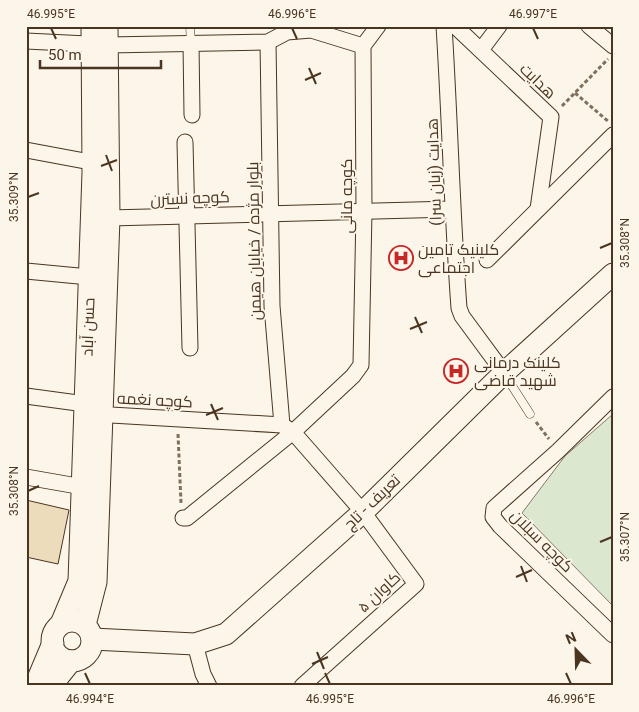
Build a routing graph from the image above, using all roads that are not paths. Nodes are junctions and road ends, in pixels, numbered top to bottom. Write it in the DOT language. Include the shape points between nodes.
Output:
graph roads {
  1 [pos="190,26"];
  2 [pos="378,26"];
  3 [pos="444,26"];
  4 [pos="456,26"];
  5 [pos="499,26"];
  6 [pos="589,26"];
  7 [pos="100,35"];
  8 [pos="26,42"];
  9 [pos="268,42"];
  10 [pos="191,43"];
  11 [pos="363,46"];
  12 [pos="613,46"];
  13 [pos="481,50"];
  14 [pos="192,115"];
  15 [pos="613,135"];
  16 [pos="186,142"];
  17 [pos="26,150"];
  18 [pos="101,164"];
  19 [pos="452,209"];
  20 [pos="538,210"];
  21 [pos="364,211"];
  22 [pos="271,213"];
  23 [pos="186,216"];
  24 [pos="109,218"];
  25 [pos="487,260"];
  26 [pos="26,271"];
  27 [pos="613,274"];
  28 [pos="89,277"];
  29 [pos="190,348"];
  30 [pos="504,373"];
  31 [pos="26,396"];
  32 [pos="613,397"];
  33 [pos="90,411"];
  34 [pos="530,414"];
  35 [pos="287,428"];
  36 [pos="26,477"];
  37 [pos="82,487"];
  38 [pos="363,512"];
  39 [pos="183,518"];
  40 [pos="88,632"];
  41 [pos="57,634"];
  42 [pos="613,635"];
  43 [pos="195,644"];
  44 [pos="71,661"];
  45 [pos="32,686"];
  46 [pos="51,686"];
  47 [pos="209,686"];
  48 [pos="302,686"];
  1 -- 10 [label="lane"];
  2 -- 11 [label="street"];
  3 -- 19 [label="street, هدایت (زبان سرا)"];
  4 -- 13 [label="street, هدایت"];
  5 -- 13 [label="street"];
  6 -- 12 [label="street"];
  7 -- 8 [label="street"];
  7 -- 10 [label="street"];
  7 -- 18 [label="street, حسن آباد"];
  9 -- 10 [label="street"];
  9 -- 11 [label="street" via="288,32 311,30"];
  9 -- 22 [label="street, بلوار مژده / خیابان هیمن"];
  10 -- 14 [label="street"];
  11 -- 21 [label="street, کوچه مانی"];
  13 -- 20 [label="street, هدایت" via="551,118"];
  15 -- 20 [label="street"];
  16 -- 23 [label="street"];
  17 -- 18 [label="street"];
  18 -- 24 [label="street, حسن آباد"];
  18 -- 28 [label="street, حسن آباد"];
  19 -- 21 [label="street, کوچه نسترن"];
  19 -- 30 [label="street, هدایت (زبان سرا)" via="459,308"];
  20 -- 25 [label="street"];
  21 -- 22 [label="street, کوچه نسترن"];
  21 -- 35 [label="street, کوچه مانی" via="361,365"];
  22 -- 23 [label="street, کوچه نسترن"];
  22 -- 35 [label="street, بلوار مژده / خیابان هیمن" via="272,306"];
  23 -- 24 [label="street, کوچه نسترن"];
  23 -- 29 [label="street"];
  24 -- 33 [label="street, حسن آباد"];
  26 -- 28 [label="street"];
  27 -- 30 [label="street, تعریف - تاج"];
  28 -- 33 [label="street, حسن آباد"];
  30 -- 34 [label="lane"];
  30 -- 38 [label="street, تعریف - تاج"];
  31 -- 33 [label="street, کوچه نغمه"];
  32 -- 42 [label="street, کوچه سبلان" via="494,508 493,517"];
  33 -- 35 [label="street, کوچه نغمه"];
  33 -- 37 [label="street, حسن آباد"];
  33 -- 40 [label="street, حسن آباد" via="96,582"];
  35 -- 38 [label="street"];
  35 -- 39 [label="street"];
  36 -- 37 [label="street"];
  37 -- 41 [label="street, حسن آباد" via="79,581"];
  38 -- 43 [label="street, تعریف - تاج" via="226,634"];
  38 -- 48 [label="street, کاوان ۵" via="416,584"];
  40 -- 41 [label="street" via="73,621"];
  40 -- 43 [label="street, تعریف - تاج"];
  40 -- 44 [label="street" via="89,652"];
  41 -- 44 [label="street" via="56,652"];
  41 -- 45 [label="street, حسن آباد"];
  43 -- 47 [label="street"];
  44 -- 46 [label="street"];
}
